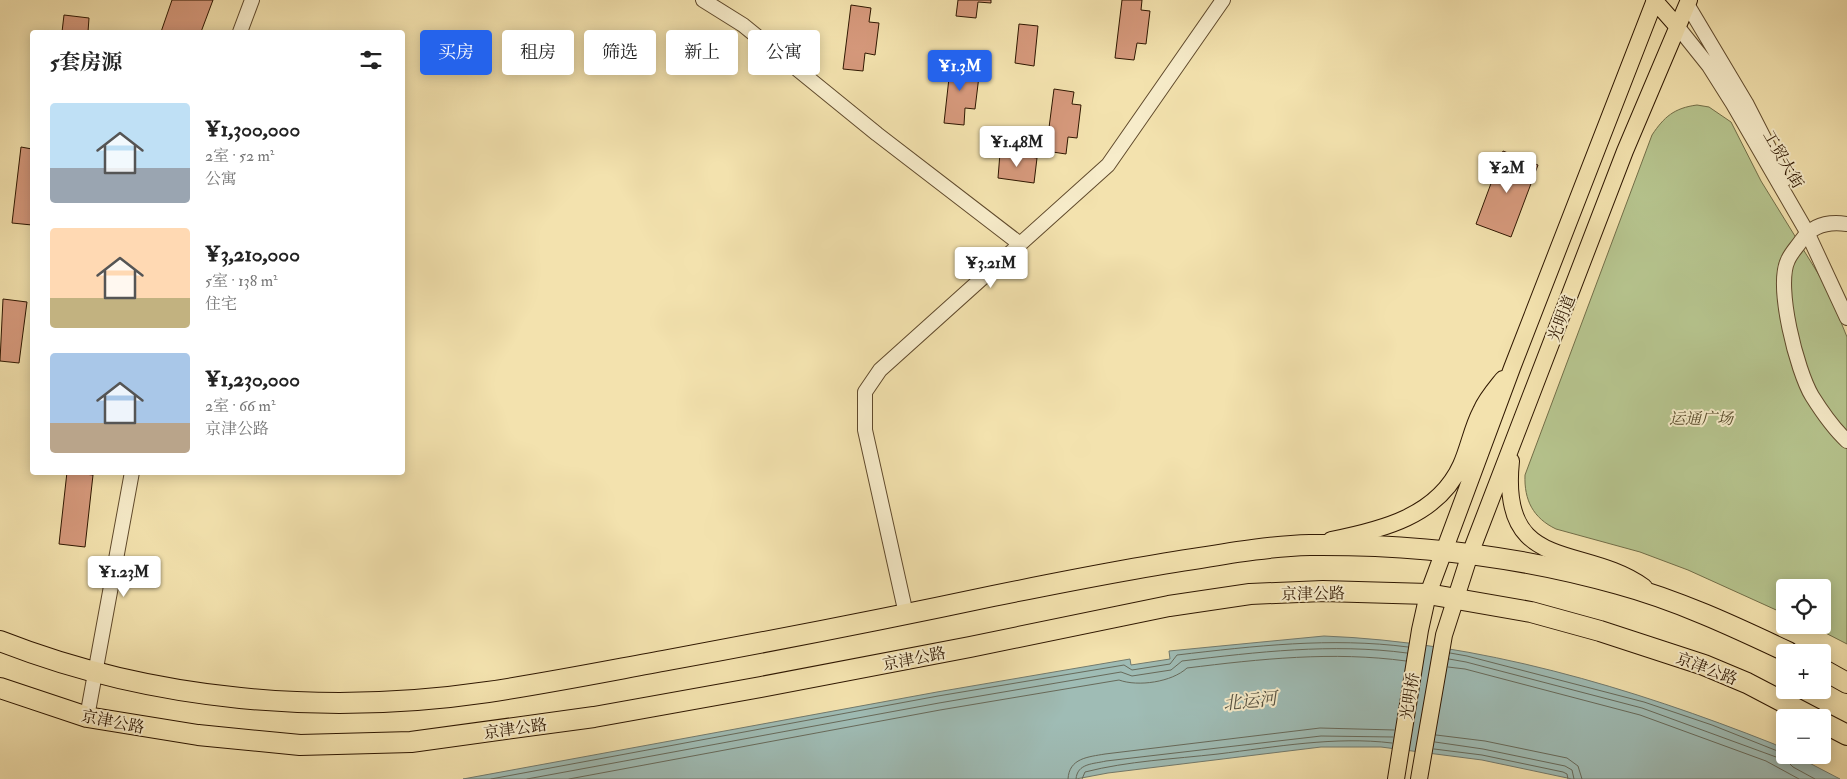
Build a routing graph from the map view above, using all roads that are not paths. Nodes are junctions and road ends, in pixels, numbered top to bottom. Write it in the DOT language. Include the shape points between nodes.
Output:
graph roads {
  1 [pos="252,0"];
  2 [pos="703,0"];
  3 [pos="1223,0"];
  4 [pos="1655,0"];
  5 [pos="1687,1"];
  6 [pos="1677,26"];
  7 [pos="241,30"];
  8 [pos="1847,224"];
  9 [pos="1809,230"];
  10 [pos="1020,244"];
  11 [pos="1847,302"];
  12 [pos="1847,318"];
  13 [pos="1512,368"];
  14 [pos="1847,441"];
  15 [pos="1512,442"];
  16 [pos="131,475"];
  17 [pos="1307,545"];
  18 [pos="1442,552"];
  19 [pos="1470,554"];
  20 [pos="1428,594"];
  21 [pos="1655,595"];
  22 [pos="1455,599"];
  23 [pos="906,614"];
  24 [pos="1420,630"];
  25 [pos="1444,635"];
  26 [pos="0,641"];
  27 [pos="1776,646"];
  28 [pos="96,673"];
  29 [pos="1831,674"];
  30 [pos="1847,683"];
  31 [pos="0,688"];
  32 [pos="1797,709"];
  33 [pos="87,717"];
  34 [pos="1831,727"];
  35 [pos="1847,735"];
  36 [pos="1397,771"];
  37 [pos="1420,773"];
  1 -- 7 [label="street"];
  2 -- 10 [label="street" via="743,25"];
  3 -- 10 [label="street" via="1108,165"];
  4 -- 6 [label="main road"];
  4 -- 13 [label="main road, 光明道"];
  5 -- 6 [label="main road, 光明道"];
  5 -- 9 [label="street, 工贸大街" via="1746,102"];
  6 -- 9 [label="street, 工贸大街" via="1709,66"];
  6 -- 15 [label="main road, 光明道"];
  8 -- 9 [label="street" via="1834,222"];
  9 -- 11 [label="street, 工贸大街"];
  9 -- 12 [label="street, 工贸大街"];
  9 -- 14 [label="street" via="1787,260 1784,291 1792,342 1811,394 1836,431"];
  10 -- 23 [label="street" via="880,370 865,392 865,430"];
  13 -- 17 [label="main road" via="1480,411 1461,465 1434,502 1388,526"];
  13 -- 18 [label="main road, 光明道"];
  15 -- 19 [label="main road, 光明道"];
  15 -- 21 [label="main road" via="1509,492 1513,510 1531,540 1564,557 1631,578"];
  16 -- 28 [label="street"];
  17 -- 18 [label="highway"];
  17 -- 23 [label="highway" via="1154,564"];
  18 -- 19 [label="highway"];
  18 -- 20 [label="main road, 光明道"];
  19 -- 21 [label="highway" via="1616,583"];
  19 -- 22 [label="main road, 光明道"];
  20 -- 22 [label="highway, 京津公路"];
  20 -- 24 [label="main road, 光明道"];
  20 -- 33 [label="highway, 京津公路" via="1250,594 1169,606 970,647 603,715 411,742 300,745 189,734"];
  21 -- 27 [label="highway"];
  22 -- 25 [label="main road, 光明道"];
  22 -- 32 [label="highway, 京津公路" via="1531,612 1657,649 1747,682"];
  23 -- 28 [label="highway" via="495,691 408,700 272,700 163,687"];
  24 -- 36 [label="main road, 光明桥"];
  25 -- 37 [label="main road, 光明桥"];
  26 -- 28 [label="highway"];
  28 -- 33 [label="street"];
  29 -- 30 [label="highway"];
  31 -- 33 [label="highway, 京津公路"];
  34 -- 35 [label="highway"];
}
